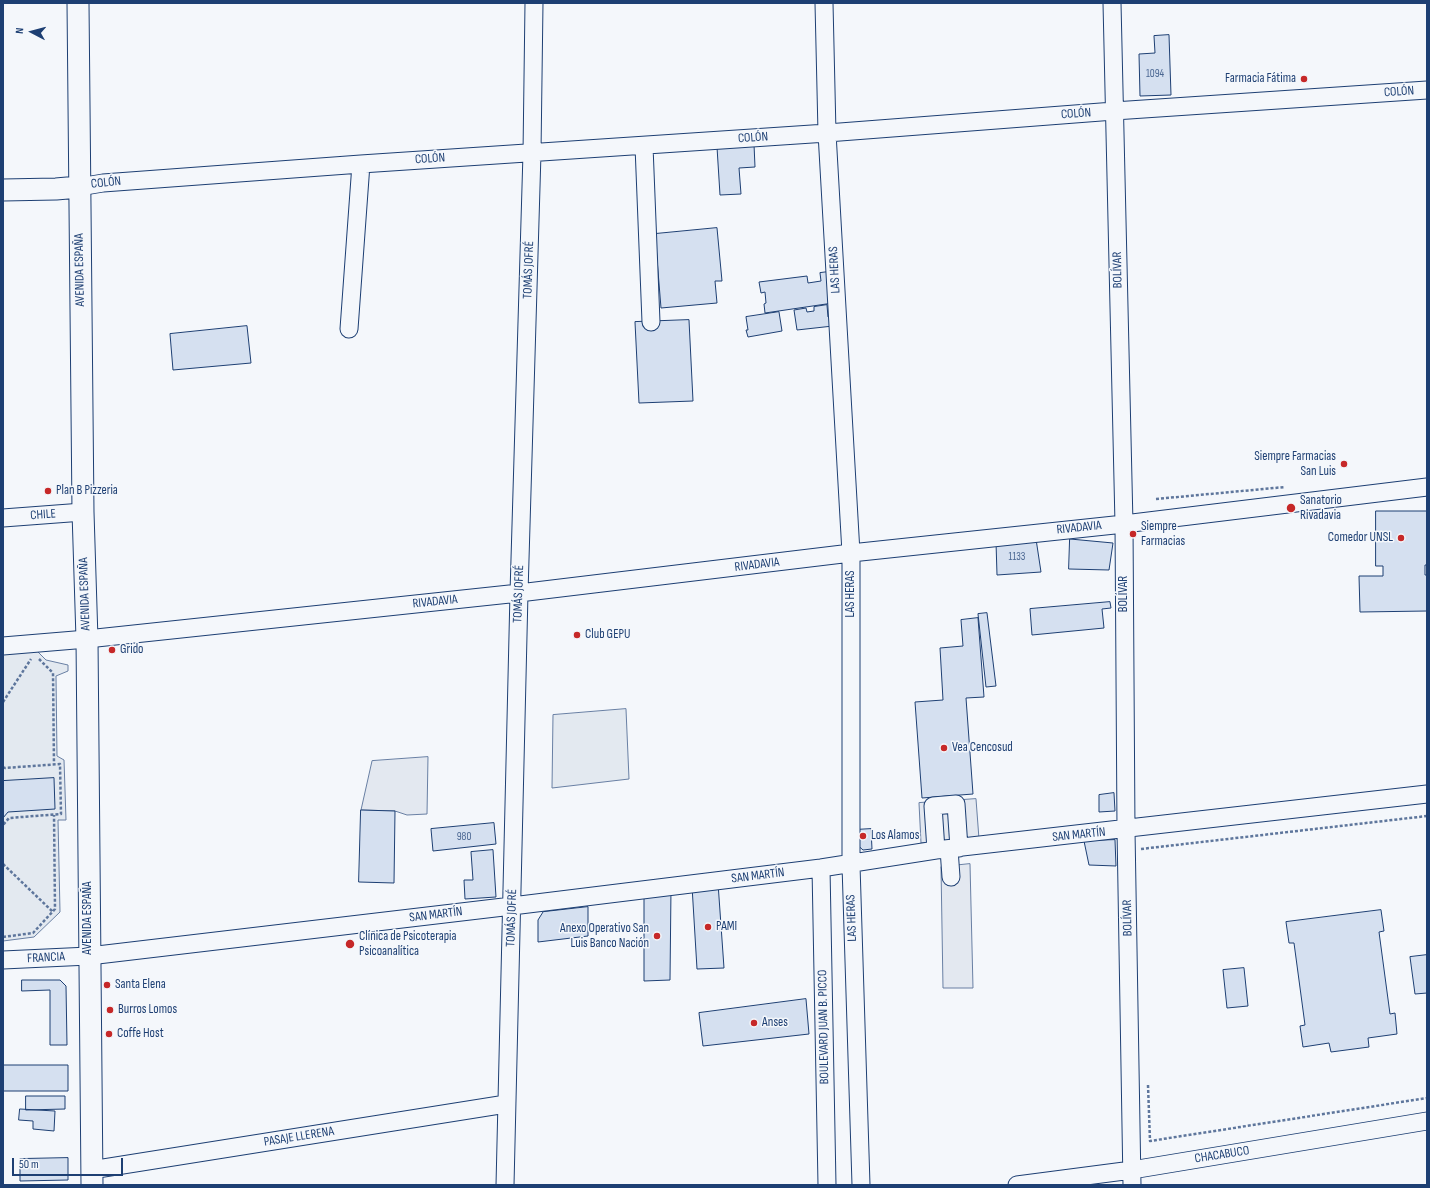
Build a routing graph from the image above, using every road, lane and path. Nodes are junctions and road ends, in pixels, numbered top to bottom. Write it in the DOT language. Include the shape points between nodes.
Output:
graph roads {
  1 [pos="78,3"];
  2 [pos="534,3"];
  3 [pos="824,3"];
  4 [pos="1112,3"];
  5 [pos="1427,90"];
  6 [pos="1114,111"];
  7 [pos="827,133"];
  8 [pos="644,146"];
  9 [pos="532,153"];
  10 [pos="361,164"];
  11 [pos="79,187"];
  12 [pos="3,190"];
  13 [pos="651,322"];
  14 [pos="350,329"];
  15 [pos="1427,487"];
  16 [pos="83,512"];
  17 [pos="3,518"];
  18 [pos="1124,524"];
  19 [pos="851,553"];
  20 [pos="519,594"];
  21 [pos="87,639"];
  22 [pos="3,646"];
  23 [pos="3,702"];
  24 [pos="54,765"];
  25 [pos="3,767"];
  26 [pos="1427,794"];
  27 [pos="54,815"];
  28 [pos="1427,816"];
  29 [pos="3,824"];
  30 [pos="1126,830"];
  31 [pos="948,849"];
  32 [pos="1140,849"];
  33 [pos="3,864"];
  34 [pos="851,865"];
  35 [pos="821,868"];
  36 [pos="951,877"];
  37 [pos="512,906"];
  38 [pos="53,912"];
  39 [pos="3,936"];
  40 [pos="89,956"];
  41 [pos="3,960"];
  42 [pos="1147,1078"];
  43 [pos="1427,1098"];
  44 [pos="506,1104"];
  45 [pos="1427,1121"];
  46 [pos="92,1178"];
  47 [pos="1132,1178"];
  48 [pos="505,1185"];
  49 [pos="827,1185"];
  50 [pos="861,1185"];
  51 [pos="1017,1185"];
  1 -- 11 [label="main road, AVENIDA ESPAÑA"];
  2 -- 9 [label="street, TOMÁS JOFRÉ"];
  3 -- 7 [label="street, LAS HERAS"];
  4 -- 6 [label="street, BOLÍVAR"];
  5 -- 6 [label="street, COLÓN"];
  6 -- 7 [label="street, COLÓN"];
  6 -- 18 [label="street, BOLÍVAR"];
  7 -- 8 [label="street, COLÓN"];
  7 -- 19 [label="street, LAS HERAS"];
  8 -- 9 [label="street, COLÓN"];
  8 -- 13 [label="street"];
  9 -- 10 [label="street, COLÓN"];
  9 -- 20 [label="street, TOMÁS JOFRÉ"];
  10 -- 11 [label="street, COLÓN" via="103,183"];
  10 -- 14 [label="street"];
  11 -- 12 [label="main road"];
  11 -- 16 [label="main road, AVENIDA ESPAÑA"];
  15 -- 18 [label="street, RIVADAVIA"];
  16 -- 17 [label="street, CHILE"];
  16 -- 21 [label="main road, AVENIDA ESPAÑA"];
  18 -- 19 [label="street, RIVADAVIA"];
  18 -- 30 [label="street, BOLÍVAR"];
  19 -- 20 [label="street, RIVADAVIA"];
  19 -- 34 [label="street, LAS HERAS"];
  20 -- 21 [label="street, RIVADAVIA"];
  20 -- 37 [label="street, TOMÁS JOFRÉ"];
  21 -- 22 [label="street, RIVADAVIA"];
  21 -- 40 [label="main road, AVENIDA ESPAÑA"];
  23 -- 24 [label="path" via="34,655 53,673"];
  24 -- 25 [label="path"];
  24 -- 27 [label="path" via="60,764 61,814"];
  26 -- 30 [label="street, SAN MARTÍN"];
  27 -- 29 [label="path" via="9,818"];
  27 -- 38 [label="path"];
  28 -- 32 [label="path"];
  30 -- 31 [label="street, SAN MARTÍN"];
  30 -- 47 [label="street, BOLÍVAR"];
  31 -- 34 [label="street, SAN MARTÍN"];
  31 -- 36 [label="street"];
  33 -- 38 [label="path"];
  34 -- 35 [label="street, SAN MARTÍN"];
  34 -- 50 [label="street, LAS HERAS"];
  35 -- 37 [label="street, SAN MARTÍN"];
  35 -- 49 [label="street, BOULEVARD JUAN B. PICCO"];
  37 -- 40 [label="street, SAN MARTÍN"];
  37 -- 44 [label="street, TOMÁS JOFRÉ"];
  38 -- 39 [label="path" via="33,933"];
  40 -- 41 [label="street, FRANCIA"];
  40 -- 46 [label="main road, AVENIDA ESPAÑA"];
  42 -- 43 [label="path" via="1150,1141"];
  44 -- 46 [label="street, PASAJE LLERENA"];
  44 -- 48 [label="street, TOMÁS JOFRÉ"];
  45 -- 47 [label="street, CHACABUCO"];
  47 -- 51 [label="street, CHACABUCO"];
}
